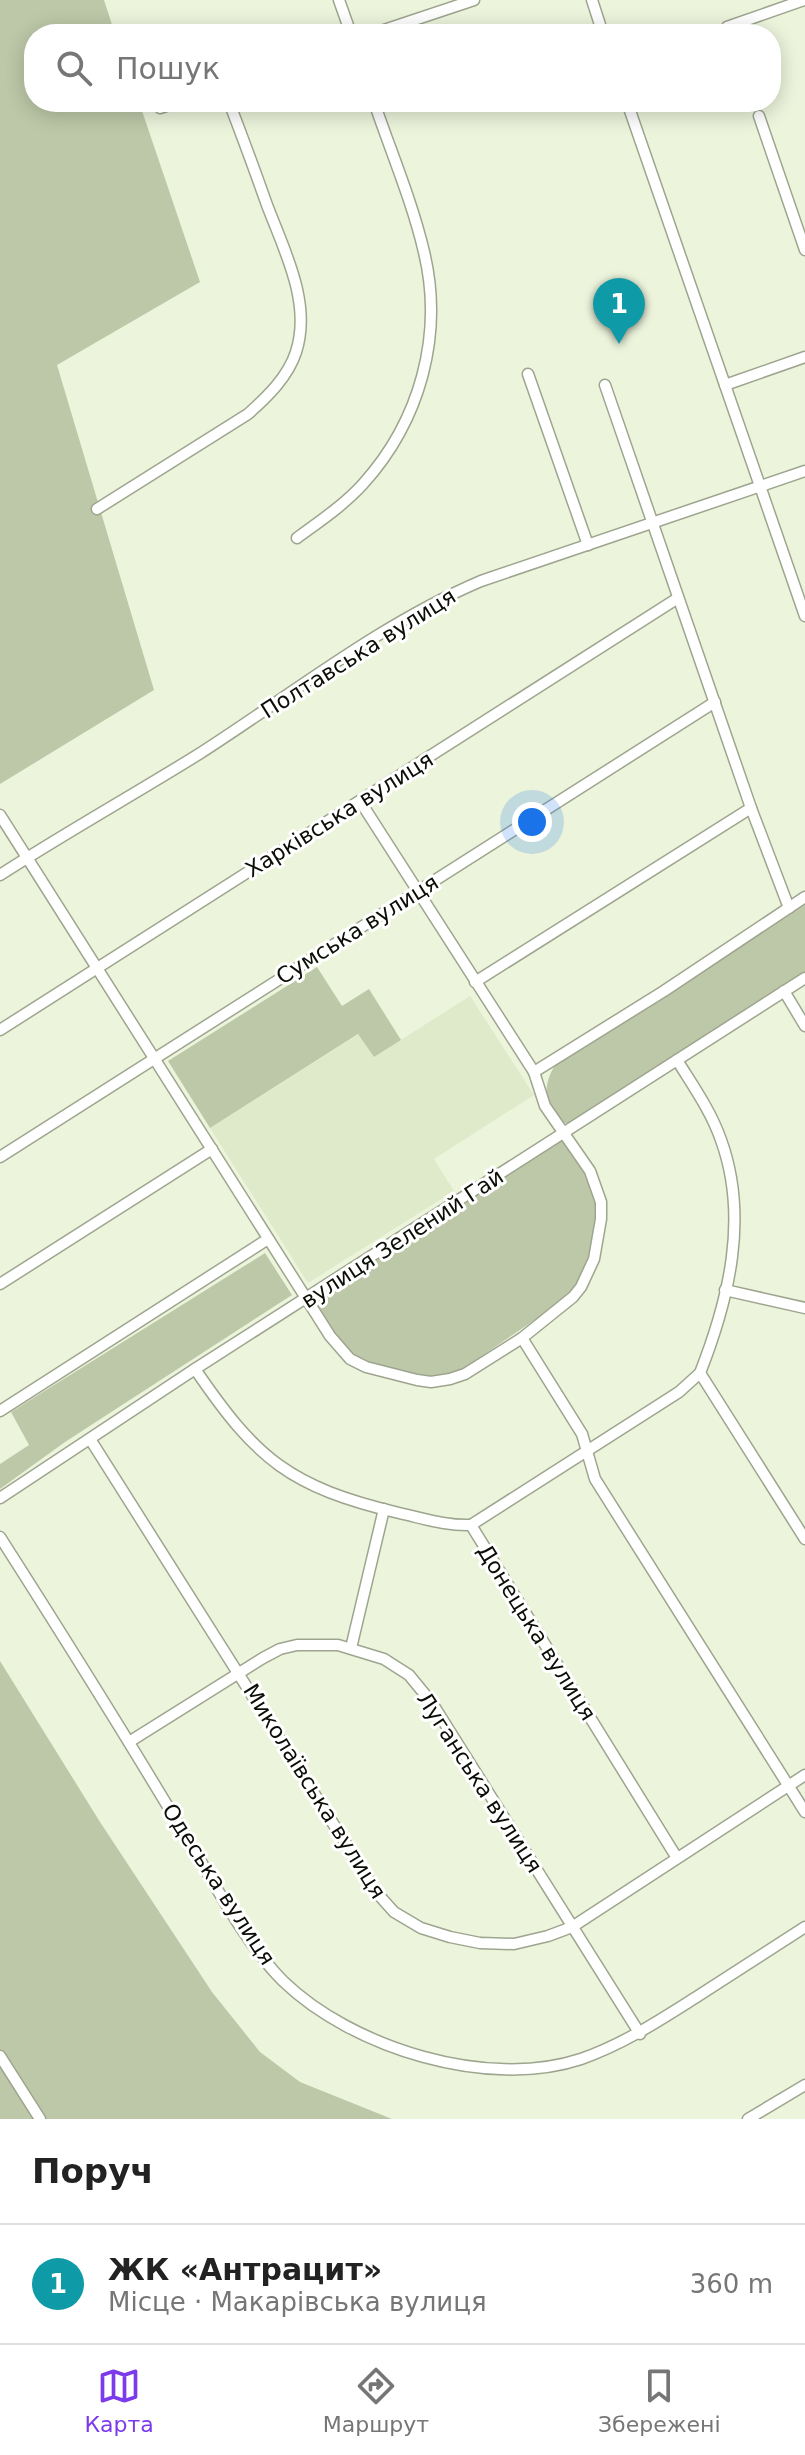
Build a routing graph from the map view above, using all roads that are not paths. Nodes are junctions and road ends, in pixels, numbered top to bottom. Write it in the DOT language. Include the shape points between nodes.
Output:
graph roads {
  1 [pos="339,0"];
  2 [pos="474,0"];
  3 [pos="592,0"];
  4 [pos="804,0"];
  5 [pos="347,24"];
  6 [pos="402,24"];
  7 [pos="600,24"];
  8 [pos="736,24"];
  9 [pos="233,112"];
  10 [pos="377,112"];
  11 [pos="630,112"];
  12 [pos="759,116"];
  13 [pos="805,250"];
  14 [pos="805,357"];
  15 [pos="528,374"];
  16 [pos="605,385"];
  17 [pos="725,385"];
  18 [pos="805,471"];
  19 [pos="760,486"];
  20 [pos="97,509"];
  21 [pos="653,523"];
  22 [pos="297,538"];
  23 [pos="588,545"];
  24 [pos="678,598"];
  25 [pos="805,616"];
  26 [pos="715,702"];
  27 [pos="360,801"];
  28 [pos="751,808"];
  29 [pos="0,815"];
  30 [pos="27,857"];
  31 [pos="0,875"];
  32 [pos="418,891"];
  33 [pos="805,897"];
  34 [pos="789,908"];
  35 [pos="97,968"];
  36 [pos="805,978"];
  37 [pos="475,982"];
  38 [pos="784,991"];
  39 [pos="805,1026"];
  40 [pos="0,1030"];
  41 [pos="155,1057"];
  42 [pos="677,1060"];
  43 [pos="534,1072"];
  44 [pos="566,1133"];
  45 [pos="212,1149"];
  46 [pos="0,1157"];
  47 [pos="268,1239"];
  48 [pos="0,1284"];
  49 [pos="725,1290"];
  50 [pos="306,1300"];
  51 [pos="805,1308"];
  52 [pos="522,1338"];
  53 [pos="195,1369"];
  54 [pos="700,1373"];
  55 [pos="0,1411"];
  56 [pos="90,1439"];
  57 [pos="587,1451"];
  58 [pos="0,1498"];
  59 [pos="384,1509"];
  60 [pos="471,1525"];
  61 [pos="0,1537"];
  62 [pos="805,1539"];
  63 [pos="351,1648"];
  64 [pos="240,1673"];
  65 [pos="129,1742"];
  66 [pos="805,1775"];
  67 [pos="788,1785"];
  68 [pos="805,1812"];
  69 [pos="677,1858"];
  70 [pos="572,1927"];
  71 [pos="805,1927"];
  72 [pos="640,2034"];
  73 [pos="0,2056"];
  74 [pos="805,2085"];
  75 [pos="40,2119"];
  76 [pos="748,2119"];
  1 -- 5 [label="street"];
  2 -- 6 [label="street"];
  3 -- 7 [label="street"];
  4 -- 8 [label="street"];
  9 -- 20 [label="street" via="297,290 296,354 267,398 248,414"];
  10 -- 22 [label="street" via="424,253 430,311 427,359 412,412 392,447 362,484"];
  11 -- 17 [label="street"];
  12 -- 13 [label="street"];
  14 -- 17 [label="street"];
  15 -- 23 [label="street"];
  16 -- 21 [label="street"];
  17 -- 19 [label="street"];
  18 -- 19 [label="street, Полтавська вулиця"];
  19 -- 21 [label="street, Полтавська вулиця"];
  19 -- 25 [label="street"];
  21 -- 23 [label="street, Полтавська вулиця"];
  21 -- 24 [label="street"];
  23 -- 30 [label="street, Полтавська вулиця" via="481,581 430,605"];
  24 -- 26 [label="street"];
  24 -- 27 [label="street, Харківська вулиця"];
  26 -- 28 [label="street"];
  26 -- 32 [label="street, Сумська вулиця"];
  27 -- 32 [label="street"];
  27 -- 35 [label="street, Харківська вулиця"];
  28 -- 34 [label="street"];
  28 -- 37 [label="street"];
  29 -- 30 [label="street"];
  30 -- 31 [label="street, Полтавська вулиця"];
  30 -- 35 [label="street"];
  32 -- 37 [label="street"];
  32 -- 41 [label="street, Сумська вулиця"];
  33 -- 34 [label="street"];
  34 -- 43 [label="street"];
  35 -- 40 [label="street, Харківська вулиця"];
  35 -- 41 [label="street"];
  36 -- 38 [label="street, вулиця Зелений Гай"];
  37 -- 43 [label="street"];
  38 -- 39 [label="street"];
  38 -- 42 [label="street, вулиця Зелений Гай"];
  41 -- 45 [label="street"];
  41 -- 46 [label="street, Сумська вулиця"];
  42 -- 44 [label="street, вулиця Зелений Гай"];
  42 -- 49 [label="street" via="711,1117 729,1164 736,1211"];
  43 -- 44 [label="street" via="545,1106"];
  44 -- 50 [label="street, вулиця Зелений Гай"];
  44 -- 52 [label="street" via="590,1171 601,1202 594,1259 573,1297"];
  45 -- 47 [label="street"];
  45 -- 48 [label="street"];
  47 -- 50 [label="street"];
  47 -- 55 [label="street"];
  49 -- 51 [label="street"];
  49 -- 54 [label="street"];
  50 -- 52 [label="street" via="350,1359 417,1380 465,1374"];
  50 -- 53 [label="street, вулиця Зелений Гай"];
  52 -- 57 [label="street" via="582,1434"];
  53 -- 56 [label="street, вулиця Зелений Гай"];
  53 -- 59 [label="street, Донецька вулиця" via="242,1434 276,1465 321,1489"];
  54 -- 57 [label="street"];
  54 -- 62 [label="street"];
  56 -- 58 [label="street, вулиця Зелений Гай"];
  56 -- 64 [label="street, Миколаївська вулиця"];
  57 -- 60 [label="street"];
  57 -- 67 [label="street" via="595,1479"];
  59 -- 60 [label="street, Донецька вулиця"];
  59 -- 63 [label="street"];
  60 -- 69 [label="street, Донецька вулиця"];
  61 -- 65 [label="street, Одеська вулиця"];
  63 -- 64 [label="street, Луганська вулиця" via="297,1645"];
  63 -- 70 [label="street, Луганська вулиця" via="397,1666 421,1687"];
  64 -- 65 [label="street, Луганська вулиця"];
  64 -- 70 [label="street, Миколаївська вулиця" via="394,1912 421,1928 480,1943 514,1944"];
  65 -- 72 [label="street, Одеська вулиця" via="264,1960 311,2005 346,2026 426,2058 508,2068 578,2060"];
  66 -- 67 [label="street, Миколаївська вулиця"];
  67 -- 68 [label="street"];
  67 -- 69 [label="street, Миколаївська вулиця"];
  69 -- 70 [label="street, Миколаївська вулиця"];
  70 -- 72 [label="street, Луганська вулиця"];
  71 -- 72 [label="street, Одеська вулиця"];
  73 -- 75 [label="street"];
  74 -- 76 [label="street"];
}
